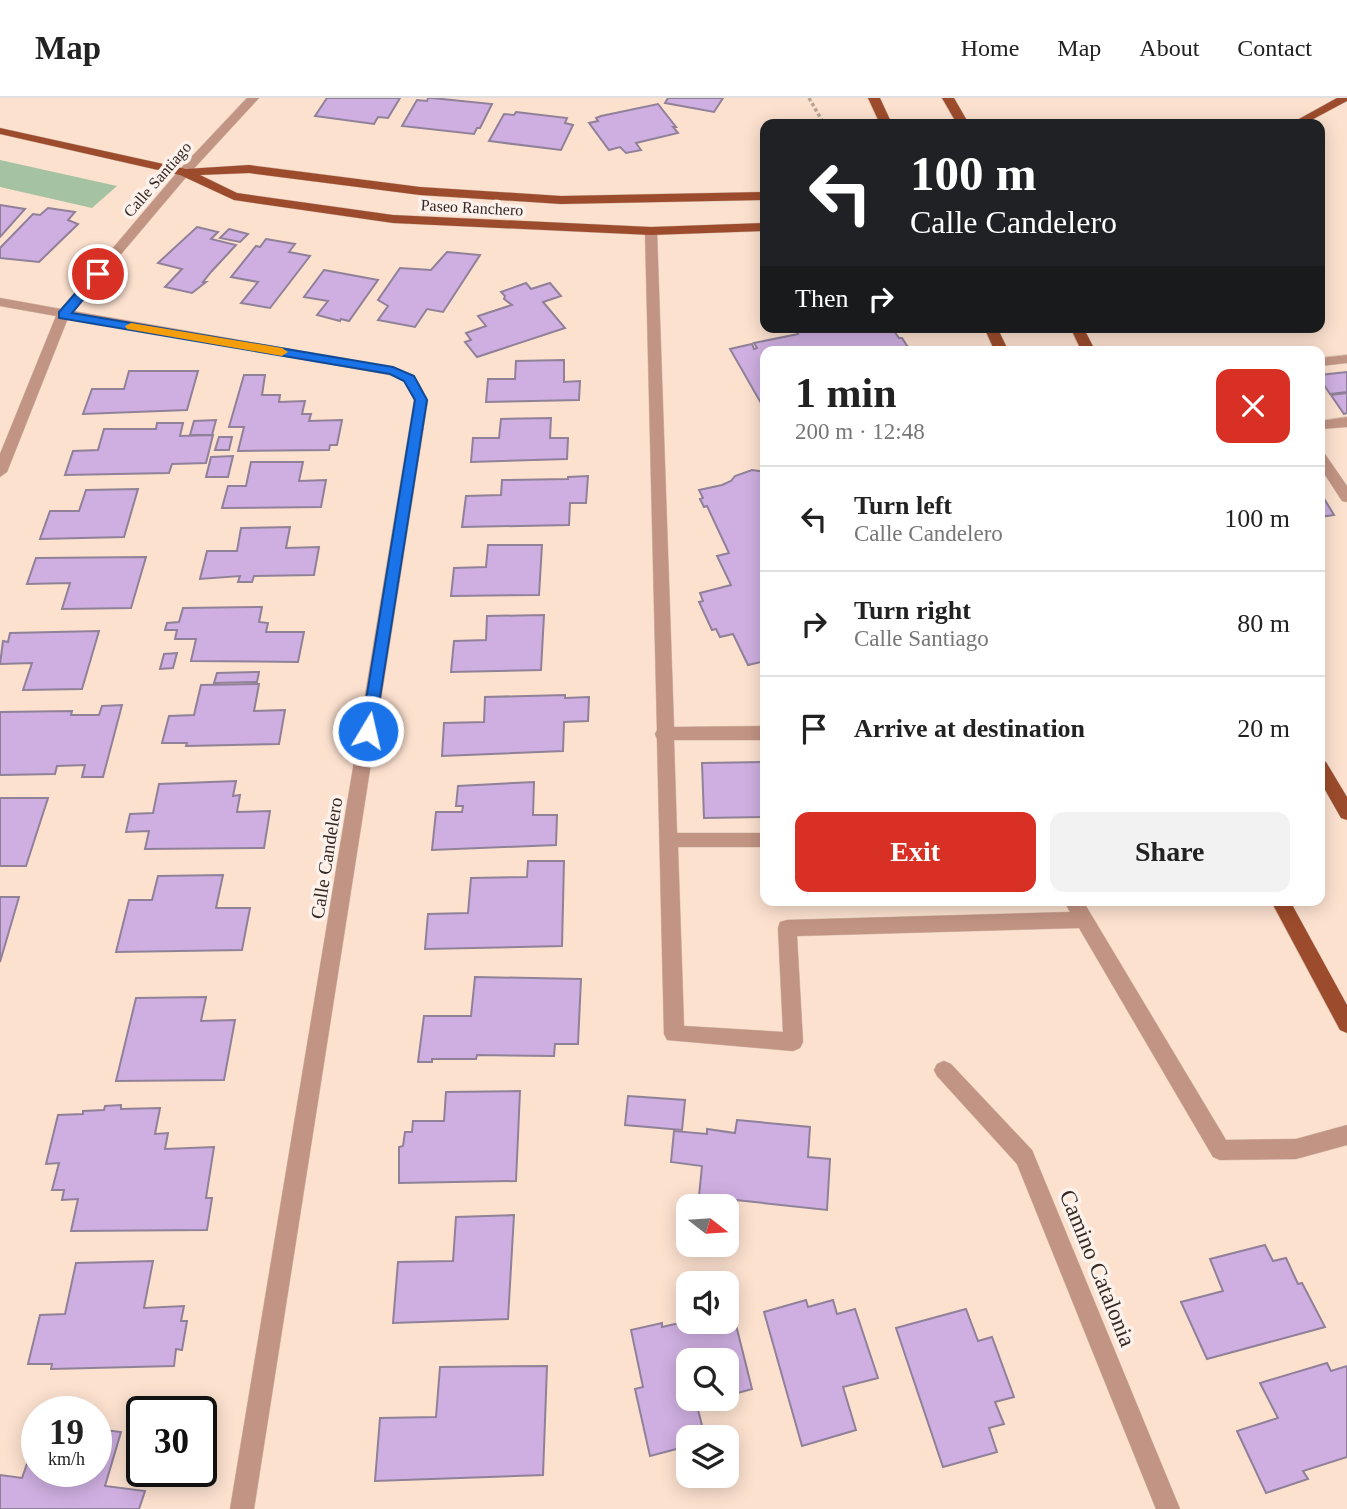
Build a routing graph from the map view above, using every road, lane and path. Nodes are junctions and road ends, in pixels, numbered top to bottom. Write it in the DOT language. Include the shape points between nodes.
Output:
graph roads {
  1 [pos="253,98"];
  2 [pos="809,98"];
  3 [pos="874,98"];
  4 [pos="948,98"];
  5 [pos="1345,100"];
  6 [pos="821,119"];
  7 [pos="884,119"];
  8 [pos="960,119"];
  9 [pos="1306,119"];
  10 [pos="0,131"];
  11 [pos="184,172"];
  12 [pos="760,196"];
  13 [pos="760,227"];
  14 [pos="651,231"];
  15 [pos="0,302"];
  16 [pos="63,315"];
  17 [pos="1347,359"];
  18 [pos="1325,361"];
  19 [pos="1347,422"];
  20 [pos="1325,424"];
  21 [pos="1325,465"];
  22 [pos="0,472"];
  23 [pos="1347,498"];
  24 [pos="760,733"];
  25 [pos="663,734"];
  26 [pos="1325,776"];
  27 [pos="1347,813"];
  28 [pos="667,840"];
  29 [pos="760,840"];
  30 [pos="1076,906"];
  31 [pos="1283,906"];
  32 [pos="1084,920"];
  33 [pos="1347,1024"];
  34 [pos="944,1070"];
  35 [pos="1347,1135"];
  36 [pos="242,1509"];
  37 [pos="1168,1509"];
  1 -- 11 [label="street, Calle Santiago"];
  2 -- 6 [label="path"];
  3 -- 7 [label="main road"];
  4 -- 8 [label="main road"];
  5 -- 9 [label="main road"];
  10 -- 11 [label="main road, Paseo Ranchero"];
  11 -- 12 [label="main road, Paseo Ranchero" via="249,170 420,191 561,200"];
  11 -- 14 [label="main road, Paseo Ranchero" via="234,196 393,219"];
  11 -- 16 [label="street, Calle Santiago"];
  13 -- 14 [label="main road, Paseo Ranchero"];
  14 -- 25 [label="street"];
  15 -- 16 [label="street, Calle Candelero"];
  16 -- 22 [label="street, Calle Santiago"];
  16 -- 36 [label="street, Calle Candelero" via="393,371 409,378 421,400"];
  17 -- 18 [label="street"];
  19 -- 20 [label="street"];
  21 -- 23 [label="street"];
  24 -- 25 [label="street"];
  25 -- 28 [label="street"];
  26 -- 27 [label="main road"];
  28 -- 29 [label="street"];
  28 -- 32 [label="street" via="674,1034 793,1042 788,928"];
  30 -- 32 [label="street"];
  31 -- 33 [label="main road"];
  32 -- 35 [label="street" via="1220,1150 1296,1149"];
  34 -- 37 [label="street, Camino Catalonia" via="1025,1157"];
}
